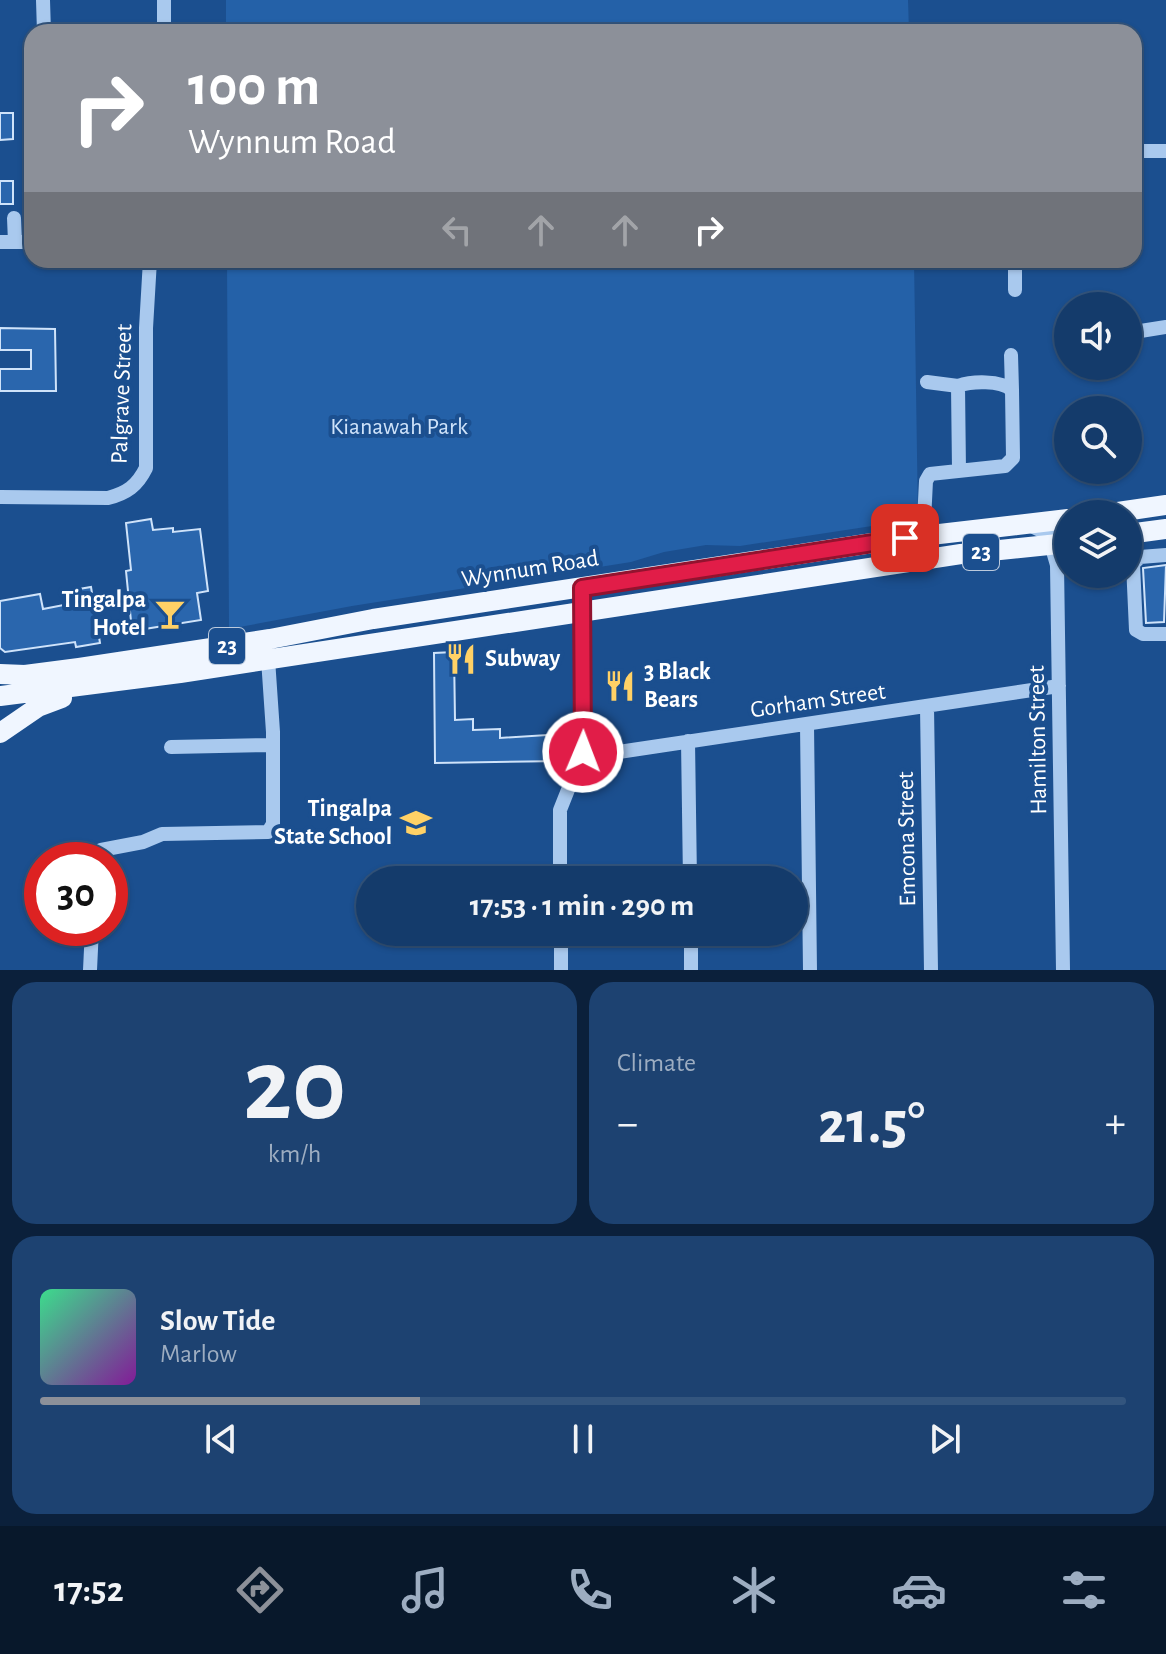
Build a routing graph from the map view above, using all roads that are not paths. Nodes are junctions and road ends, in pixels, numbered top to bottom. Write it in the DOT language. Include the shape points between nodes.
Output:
graph roads {
  1 [pos="43,0"];
  2 [pos="164,0"];
  3 [pos="44,24"];
  4 [pos="164,24"];
  5 [pos="1142,151"];
  6 [pos="1166,151"];
  7 [pos="14,218"];
  8 [pos="7,242"];
  9 [pos="150,268"];
  10 [pos="1018,268"];
  11 [pos="1018,288"];
  12 [pos="1166,327"];
  13 [pos="1142,331"];
  14 [pos="1011,355"];
  15 [pos="927,382"];
  16 [pos="958,386"];
  17 [pos="1012,390"];
  18 [pos="959,471"];
  19 [pos="0,497"];
  20 [pos="1166,505"];
  21 [pos="1142,508"];
  22 [pos="924,521"];
  23 [pos="1054,521"];
  24 [pos="1027,524"];
  25 [pos="1166,529"];
  26 [pos="1142,532"];
  27 [pos="1054,539"];
  28 [pos="1054,545"];
  29 [pos="815,552"];
  30 [pos="1166,555"];
  31 [pos="835,572"];
  32 [pos="582,588"];
  33 [pos="1058,588"];
  34 [pos="582,612"];
  35 [pos="1166,634"];
  36 [pos="268,659"];
  37 [pos="0,674"];
  38 [pos="135,680"];
  39 [pos="1059,686"];
  40 [pos="0,696"];
  41 [pos="927,707"];
  42 [pos="807,725"];
  43 [pos="0,733"];
  44 [pos="273,738"];
  45 [pos="688,741"];
  46 [pos="171,747"];
  47 [pos="583,752"];
  48 [pos="128,845"];
  49 [pos="560,866"];
  50 [pos="690,866"];
  51 [pos="91,946"];
  52 [pos="561,946"];
  53 [pos="691,946"];
  54 [pos="90,970"];
  55 [pos="561,970"];
  56 [pos="691,970"];
  57 [pos="810,970"];
  58 [pos="931,970"];
  59 [pos="1063,970"];
  1 -- 3 [label="street"];
  2 -- 4 [label="street"];
  5 -- 6 [label="street"];
  7 -- 8 [label="street"];
  9 -- 19 [label="street, Palgrave Street" via="146,468 139,482 125,494 108,498"];
  10 -- 11 [label="street"];
  12 -- 13 [label="street"];
  14 -- 17 [label="street"];
  15 -- 16 [label="street"];
  16 -- 17 [label="street" via="1006,385"];
  16 -- 18 [label="street"];
  17 -- 18 [label="street" via="1013,458 1005,466"];
  18 -- 22 [label="street" via="930,474"];
  20 -- 21 [label="main road"];
  23 -- 24 [label="main road, Wynnum Road / 23"];
  24 -- 27 [label="street"];
  24 -- 29 [label="main road, Wynnum Road / 23"];
  25 -- 26 [label="main road"];
  28 -- 31 [label="main road, Wynnum Road / 23"];
  29 -- 31 [label="main road" via="817,563"];
  29 -- 32 [label="main road, Wynnum Road / 23"];
  30 -- 35 [label="street" via="1140,557 1133,564 1136,630"];
  31 -- 34 [label="main road, Wynnum Road / 23"];
  32 -- 34 [label="street"];
  32 -- 37 [label="main road, Wynnum Road / 23" via="69,670"];
  33 -- 39 [label="street, Hamilton Street"];
  34 -- 36 [label="main road, Wynnum Road / 23"];
  34 -- 47 [label="street"];
  36 -- 38 [label="main road, Wynnum Road / 23"];
  36 -- 44 [label="street"];
  38 -- 40 [label="main road, Wynnum Road"];
  38 -- 43 [label="main road, 23" via="47,702"];
  39 -- 41 [label="street, Gorham Street"];
  39 -- 59 [label="street, Hamilton Street"];
  41 -- 42 [label="street, Gorham Street"];
  41 -- 58 [label="street, Emcona Street"];
  42 -- 45 [label="street, Gorham Street"];
  42 -- 57 [label="street"];
  44 -- 46 [label="street"];
  44 -- 48 [label="street" via="273,824 268,832 162,834"];
  45 -- 47 [label="street, Gorham Street" via="612,753"];
  45 -- 50 [label="street"];
  47 -- 49 [label="street" via="560,810"];
  51 -- 54 [label="street"];
  52 -- 55 [label="street"];
  53 -- 56 [label="street"];
}
